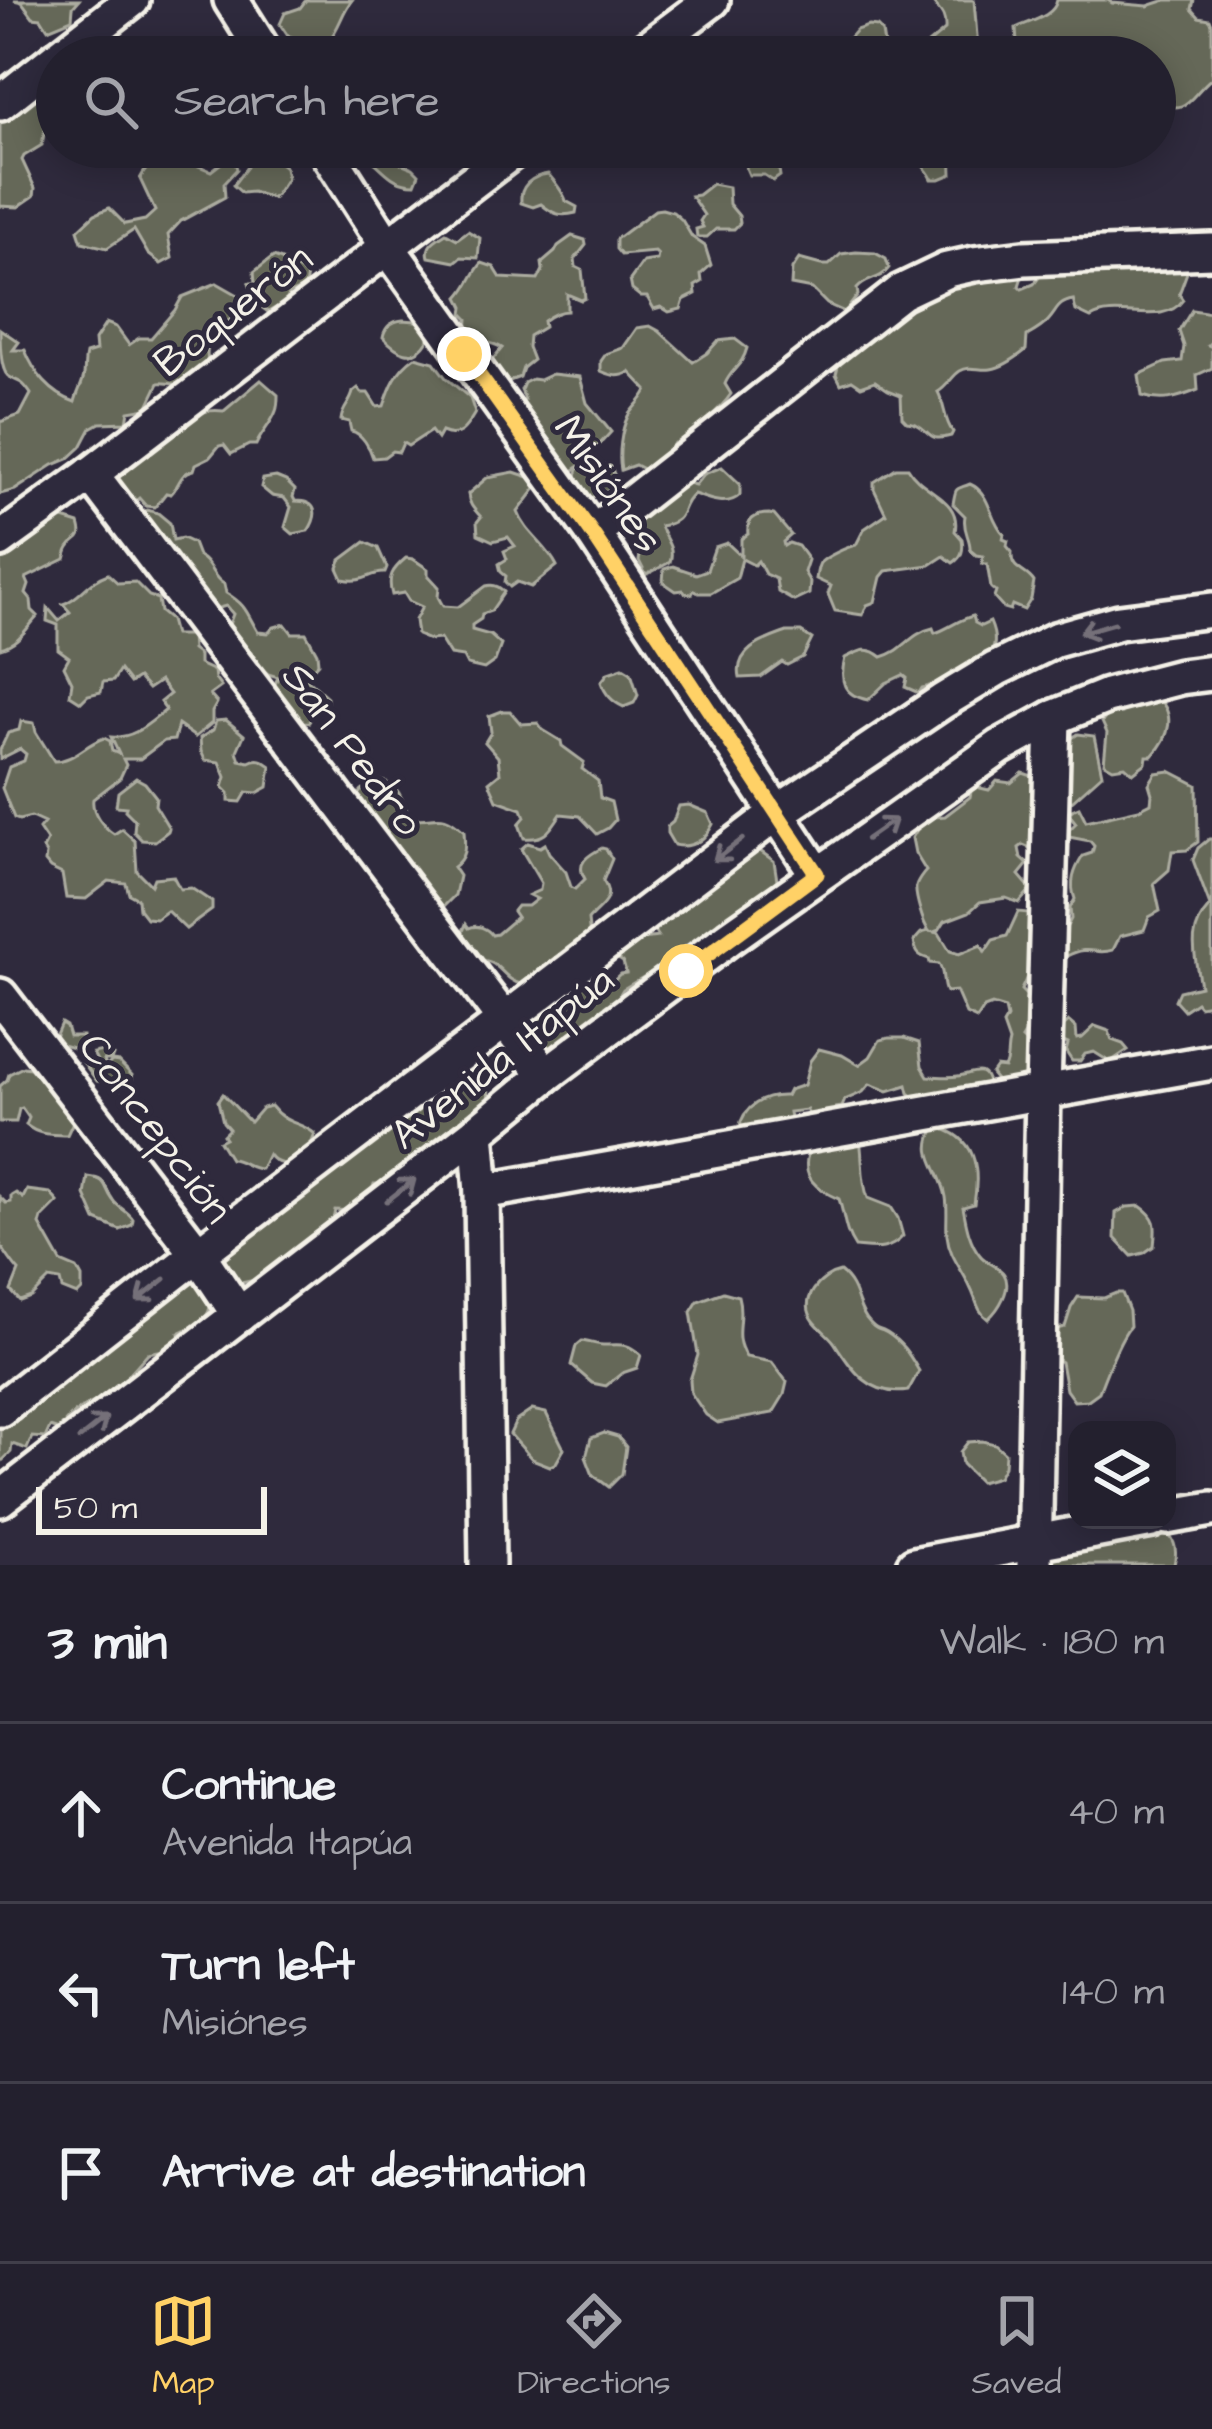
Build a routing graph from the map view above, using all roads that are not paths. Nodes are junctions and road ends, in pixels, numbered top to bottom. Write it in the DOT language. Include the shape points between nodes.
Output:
graph roads {
  1 [pos="132,0"];
  2 [pos="231,0"];
  3 [pos="712,0"];
  4 [pos="86,36"];
  5 [pos="254,36"];
  6 [pos="664,36"];
  7 [pos="36,75"];
  8 [pos="0,103"];
  9 [pos="337,168"];
  10 [pos="490,168"];
  11 [pos="387,246"];
  12 [pos="1212,250"];
  13 [pos="92,474"];
  14 [pos="592,533"];
  15 [pos="0,540"];
  16 [pos="1212,610"];
  17 [pos="1212,673"];
  18 [pos="1053,718"];
  19 [pos="777,813"];
  20 [pos="817,874"];
  21 [pos="0,996"];
  22 [pos="502,1021"];
  23 [pos="1212,1062"];
  24 [pos="546,1076"];
  25 [pos="1043,1091"];
  26 [pos="477,1132"];
  27 [pos="482,1192"];
  28 [pos="198,1254"];
  29 [pos="239,1315"];
  30 [pos="0,1409"];
  31 [pos="0,1499"];
  32 [pos="1212,1509"];
  33 [pos="1176,1515"];
  34 [pos="1120,1529"];
  35 [pos="1034,1553"];
  36 [pos="487,1565"];
  37 [pos="914,1565"];
  1 -- 4 [label="street"];
  2 -- 5 [label="street"];
  3 -- 6 [label="street"];
  7 -- 8 [label="street"];
  9 -- 11 [label="street, Misiónes"];
  10 -- 11 [label="street, Boquerón"];
  11 -- 13 [label="street, Boquerón"];
  11 -- 14 [label="street, Misiónes"];
  12 -- 14 [label="street" via="1024,258 947,270 901,292"];
  13 -- 15 [label="street, Boquerón"];
  13 -- 22 [label="street, San Pedro"];
  14 -- 19 [label="street, Misiónes"];
  16 -- 19 [label="street, Avenida Itapúa, one-way" via="1055,640 943,701"];
  17 -- 18 [label="street, Avenida Itapúa" via="1107,696"];
  20 -- 18 [label="street, Avenida Itapúa, one-way"];
  18 -- 25 [label="street"];
  19 -- 20 [label="street, Misiónes"];
  19 -- 22 [label="street, Avenida Itapúa, one-way"];
  20 -- 24 [label="street, Avenida Itapúa"];
  21 -- 28 [label="street, Concepción"];
  22 -- 24 [label="street, San Pedro"];
  22 -- 28 [label="street, Avenida Itapúa"];
  23 -- 25 [label="street"];
  24 -- 26 [label="street, Avenida Itapúa"];
  25 -- 27 [label="street"];
  25 -- 35 [label="street"];
  26 -- 27 [label="street"];
  29 -- 26 [label="street, Avenida Itapúa, one-way"];
  27 -- 36 [label="street"];
  28 -- 29 [label="street, Concepción"];
  28 -- 30 [label="street, Avenida Itapúa, one-way"];
  31 -- 29 [label="street, Avenida Itapúa, one-way"];
  32 -- 33 [label="street"];
  34 -- 35 [label="street"];
  35 -- 37 [label="street"];
}
